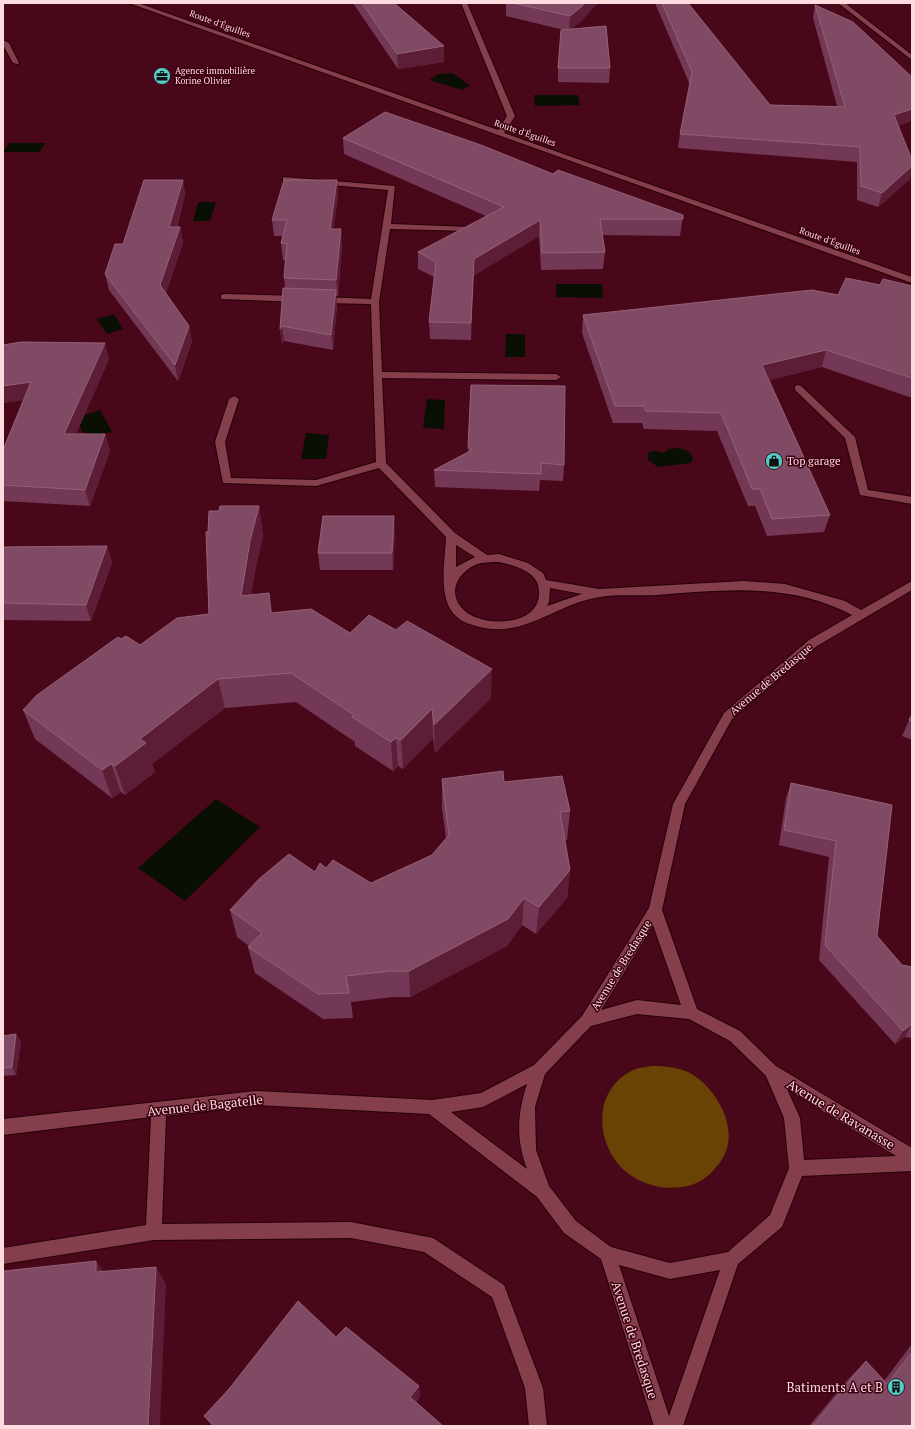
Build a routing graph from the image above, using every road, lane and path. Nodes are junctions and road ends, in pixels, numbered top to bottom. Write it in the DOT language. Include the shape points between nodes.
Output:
graph roads {
  1 [pos="132,3"];
  2 [pos="464,3"];
  3 [pos="842,3"];
  4 [pos="3,42"];
  5 [pos="912,58"];
  6 [pos="16,63"];
  7 [pos="499,134"];
  8 [pos="286,179"];
  9 [pos="387,226"];
  10 [pos="470,229"];
  11 [pos="912,280"];
  12 [pos="224,297"];
  13 [pos="375,302"];
  14 [pos="378,375"];
  15 [pos="556,377"];
  16 [pos="798,388"];
  17 [pos="234,399"];
  18 [pos="381,464"];
  19 [pos="912,501"];
  20 [pos="451,536"];
  21 [pos="485,559"];
  22 [pos="450,583"];
  23 [pos="544,583"];
  24 [pos="912,584"];
  25 [pos="600,593"];
  26 [pos="862,615"];
  27 [pos="533,616"];
  28 [pos="655,910"];
  29 [pos="690,1013"];
  30 [pos="587,1021"];
  31 [pos="539,1070"];
  32 [pos="771,1071"];
  33 [pos="432,1107"];
  34 [pos="159,1109"];
  35 [pos="3,1127"];
  36 [pos="912,1156"];
  37 [pos="912,1163"];
  38 [pos="797,1168"];
  39 [pos="543,1191"];
  40 [pos="154,1232"];
  41 [pos="607,1254"];
  42 [pos="3,1256"];
  43 [pos="732,1260"];
  44 [pos="538,1426"];
  45 [pos="663,1426"];
  46 [pos="674,1426"];
  1 -- 7 [label="street, Route d'Éguilles"];
  2 -- 7 [label="street" via="511,116"];
  3 -- 5 [label="street"];
  4 -- 6 [label="street" via="7,44"];
  7 -- 11 [label="street, Route d'Éguilles"];
  8 -- 9 [label="street" via="392,188"];
  9 -- 10 [label="street"];
  9 -- 13 [label="street"];
  12 -- 13 [label="street"];
  13 -- 14 [label="street"];
  14 -- 15 [label="street"];
  14 -- 18 [label="street"];
  16 -- 19 [label="street" via="850,437 864,493"];
  17 -- 18 [label="street" via="220,442 227,481 316,483"];
  18 -- 20 [label="street"];
  20 -- 21 [label="street"];
  20 -- 22 [label="street"];
  21 -- 22 [label="street" via="463,568 455,574"];
  21 -- 23 [label="street" via="507,559 528,566"];
  22 -- 27 [label="street" via="452,605 474,622 489,626 505,626 520,623"];
  23 -- 25 [label="street"];
  23 -- 27 [label="street" via="546,595 543,606"];
  24 -- 26 [label="street, Avenue de Bredasque"];
  25 -- 26 [label="street" via="744,585 785,588 841,604"];
  25 -- 27 [label="street" via="566,602"];
  26 -- 28 [label="street, Avenue de Bredasque" via="813,643 728,716 679,804"];
  28 -- 29 [label="street, Avenue de Bredasque"];
  28 -- 30 [label="street, Avenue de Bredasque"];
  29 -- 30 [label="street" via="637,1006"];
  29 -- 32 [label="street" via="735,1036"];
  30 -- 31 [label="street, Avenue de Bredasque"];
  31 -- 33 [label="street, Avenue de Bagatelle" via="483,1100"];
  31 -- 39 [label="street" via="526,1107 528,1150"];
  32 -- 36 [label="street, Avenue de Ravanasse"];
  32 -- 38 [label="street" via="792,1118"];
  33 -- 34 [label="street, Avenue de Bagatelle" via="257,1098"];
  33 -- 39 [label="street"];
  34 -- 35 [label="street, Avenue de Bagatelle"];
  34 -- 40 [label="street"];
  37 -- 38 [label="street, Avenue de Ravanasse"];
  38 -- 43 [label="street" via="776,1221"];
  39 -- 41 [label="street" via="570,1227"];
  40 -- 42 [label="street"];
  40 -- 44 [label="street" via="351,1230 427,1244 498,1292 534,1388"];
  41 -- 43 [label="street" via="670,1271"];
  41 -- 45 [label="street, Avenue de Bredasque"];
  43 -- 46 [label="street"];
}
